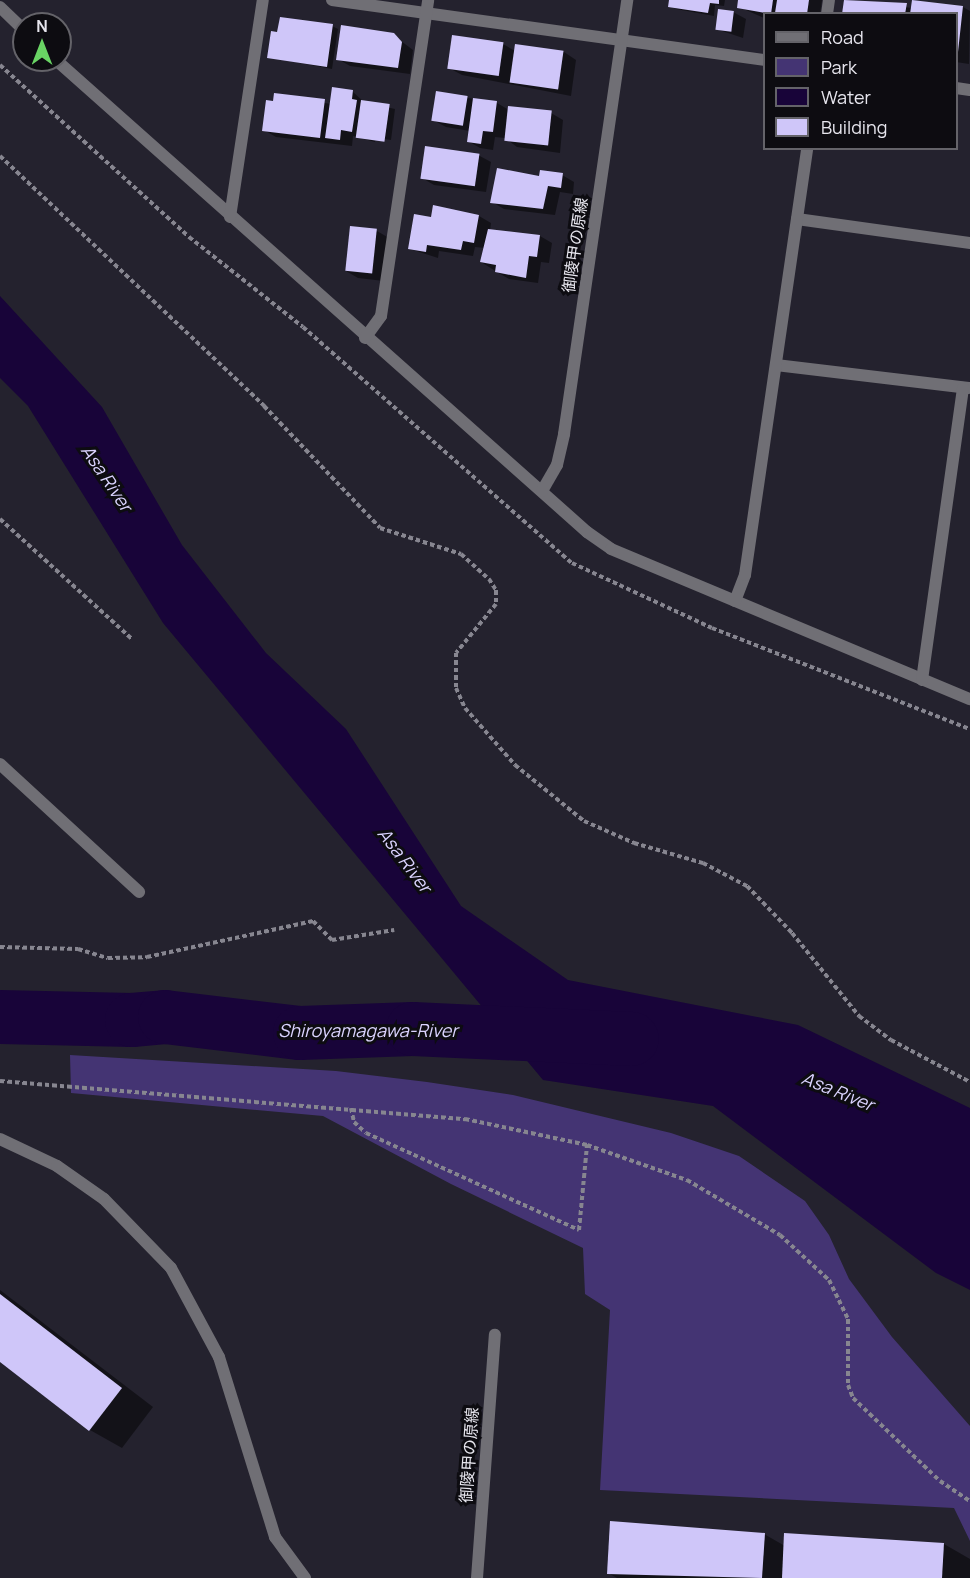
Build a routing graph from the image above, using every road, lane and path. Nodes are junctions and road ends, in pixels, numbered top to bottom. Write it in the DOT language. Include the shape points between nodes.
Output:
graph roads {
  1 [pos="263,0"];
  2 [pos="332,0"];
  3 [pos="428,0"];
  4 [pos="627,0"];
  5 [pos="0,7"];
  6 [pos="426,14"];
  7 [pos="12,18"];
  8 [pos="622,40"];
  9 [pos="763,60"];
  10 [pos="69,72"];
  11 [pos="807,150"];
  12 [pos="0,156"];
  13 [pos="230,217"];
  14 [pos="797,219"];
  15 [pos="970,243"];
  16 [pos="365,338"];
  17 [pos="776,365"];
  18 [pos="967,388"];
  19 [pos="542,491"];
  20 [pos="0,519"];
  21 [pos="735,601"];
  22 [pos="132,639"];
  23 [pos="922,680"];
  24 [pos="970,699"];
  25 [pos="0,764"];
  26 [pos="139,892"];
  27 [pos="394,930"];
  28 [pos="0,947"];
  29 [pos="0,1081"];
  30 [pos="970,1082"];
  31 [pos="351,1108"];
  32 [pos="0,1139"];
  33 [pos="586,1145"];
  34 [pos="495,1335"];
  35 [pos="970,1501"];
  36 [pos="305,1578"];
  37 [pos="477,1578"];
  1 -- 13 [label="street"];
  2 -- 6 [label="street"];
  3 -- 6 [label="street"];
  4 -- 8 [label="street, 御陵甲の原線"];
  5 -- 7 [label="street"];
  6 -- 8 [label="street"];
  6 -- 16 [label="street" via="381,316"];
  8 -- 9 [label="street"];
  8 -- 19 [label="street, 御陵甲の原線" via="564,434 556,465"];
  10 -- 13 [label="street"];
  11 -- 14 [label="street"];
  12 -- 30 [label="path" via="256,399 380,528 461,554 489,579 496,590 496,604 456,653 456,688 465,708 522,771 584,821 634,843 703,863 747,886 792,933 859,1016 900,1045"];
  13 -- 16 [label="street"];
  14 -- 15 [label="street"];
  14 -- 17 [label="street"];
  16 -- 19 [label="street"];
  17 -- 18 [label="street"];
  17 -- 21 [label="street" via="745,575"];
  18 -- 23 [label="street"];
  19 -- 21 [label="street" via="611,549"];
  20 -- 22 [label="path"];
  21 -- 23 [label="street"];
  23 -- 24 [label="street"];
  25 -- 26 [label="street"];
  27 -- 28 [label="path" via="332,940 313,921 147,957 108,958 78,949"];
  29 -- 31 [label="path"];
  31 -- 33 [label="path" via="465,1119"];
  31 -- 33 [label="path" via="354,1122 366,1133 579,1230"];
  32 -- 36 [label="street" via="57,1166 104,1199 171,1269 193,1303 219,1357 275,1537"];
  33 -- 35 [label="path" via="687,1180 780,1235 814,1264 829,1280 848,1319 848,1385 853,1398 940,1481"];
  34 -- 37 [label="street, 御陵甲の原線"];
}
